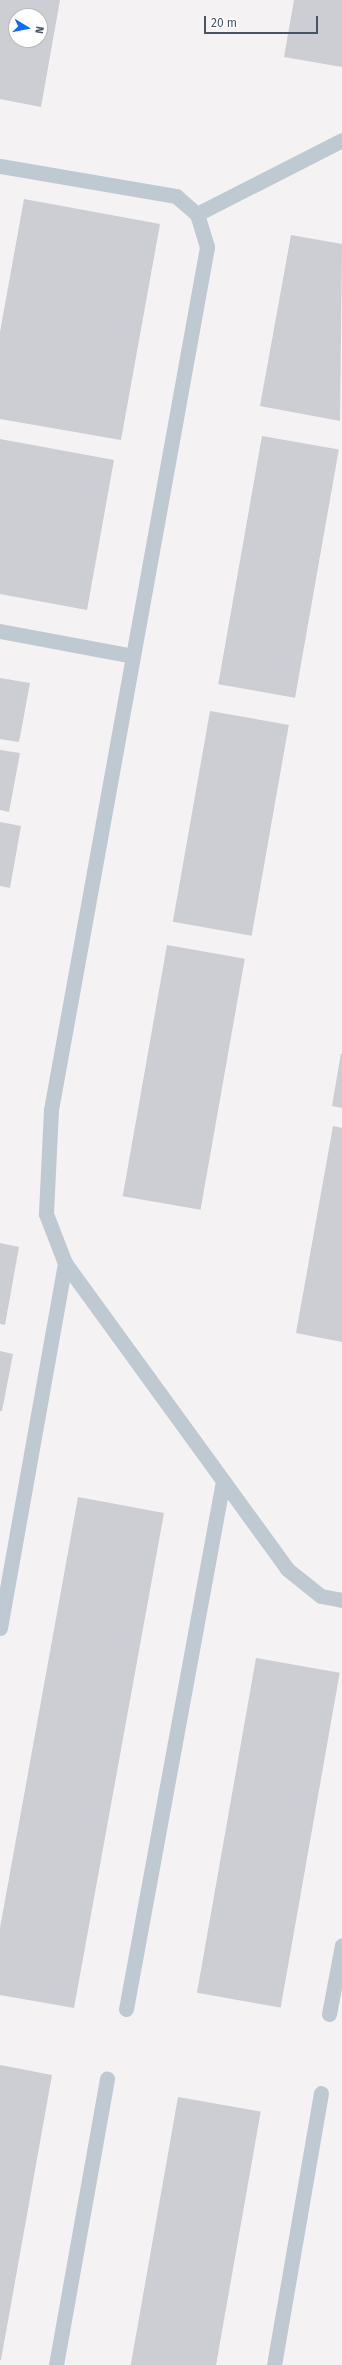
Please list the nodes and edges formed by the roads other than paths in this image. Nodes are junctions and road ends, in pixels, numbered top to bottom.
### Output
1 (342, 140) edge
2 (0, 166) edge
3 (197, 214) junction
4 (0, 631) edge
5 (133, 656) junction
6 (65, 1263) junction
7 (223, 1480) junction
8 (342, 1600) edge
9 (0, 1628) edge
10 (342, 1945) edge
11 (126, 2009) dead end
12 (329, 2014) dead end
13 (107, 2079) dead end
14 (320, 2093) dead end
15 (56, 2365) edge
16 (274, 2365) edge

1 - 3 lane
2 - 3 lane
3 - 5 lane
4 - 5 lane
5 - 6 lane
6 - 7 lane
6 - 9 lane
7 - 8 lane
7 - 11 lane
10 - 12 lane
13 - 15 lane
14 - 16 lane

